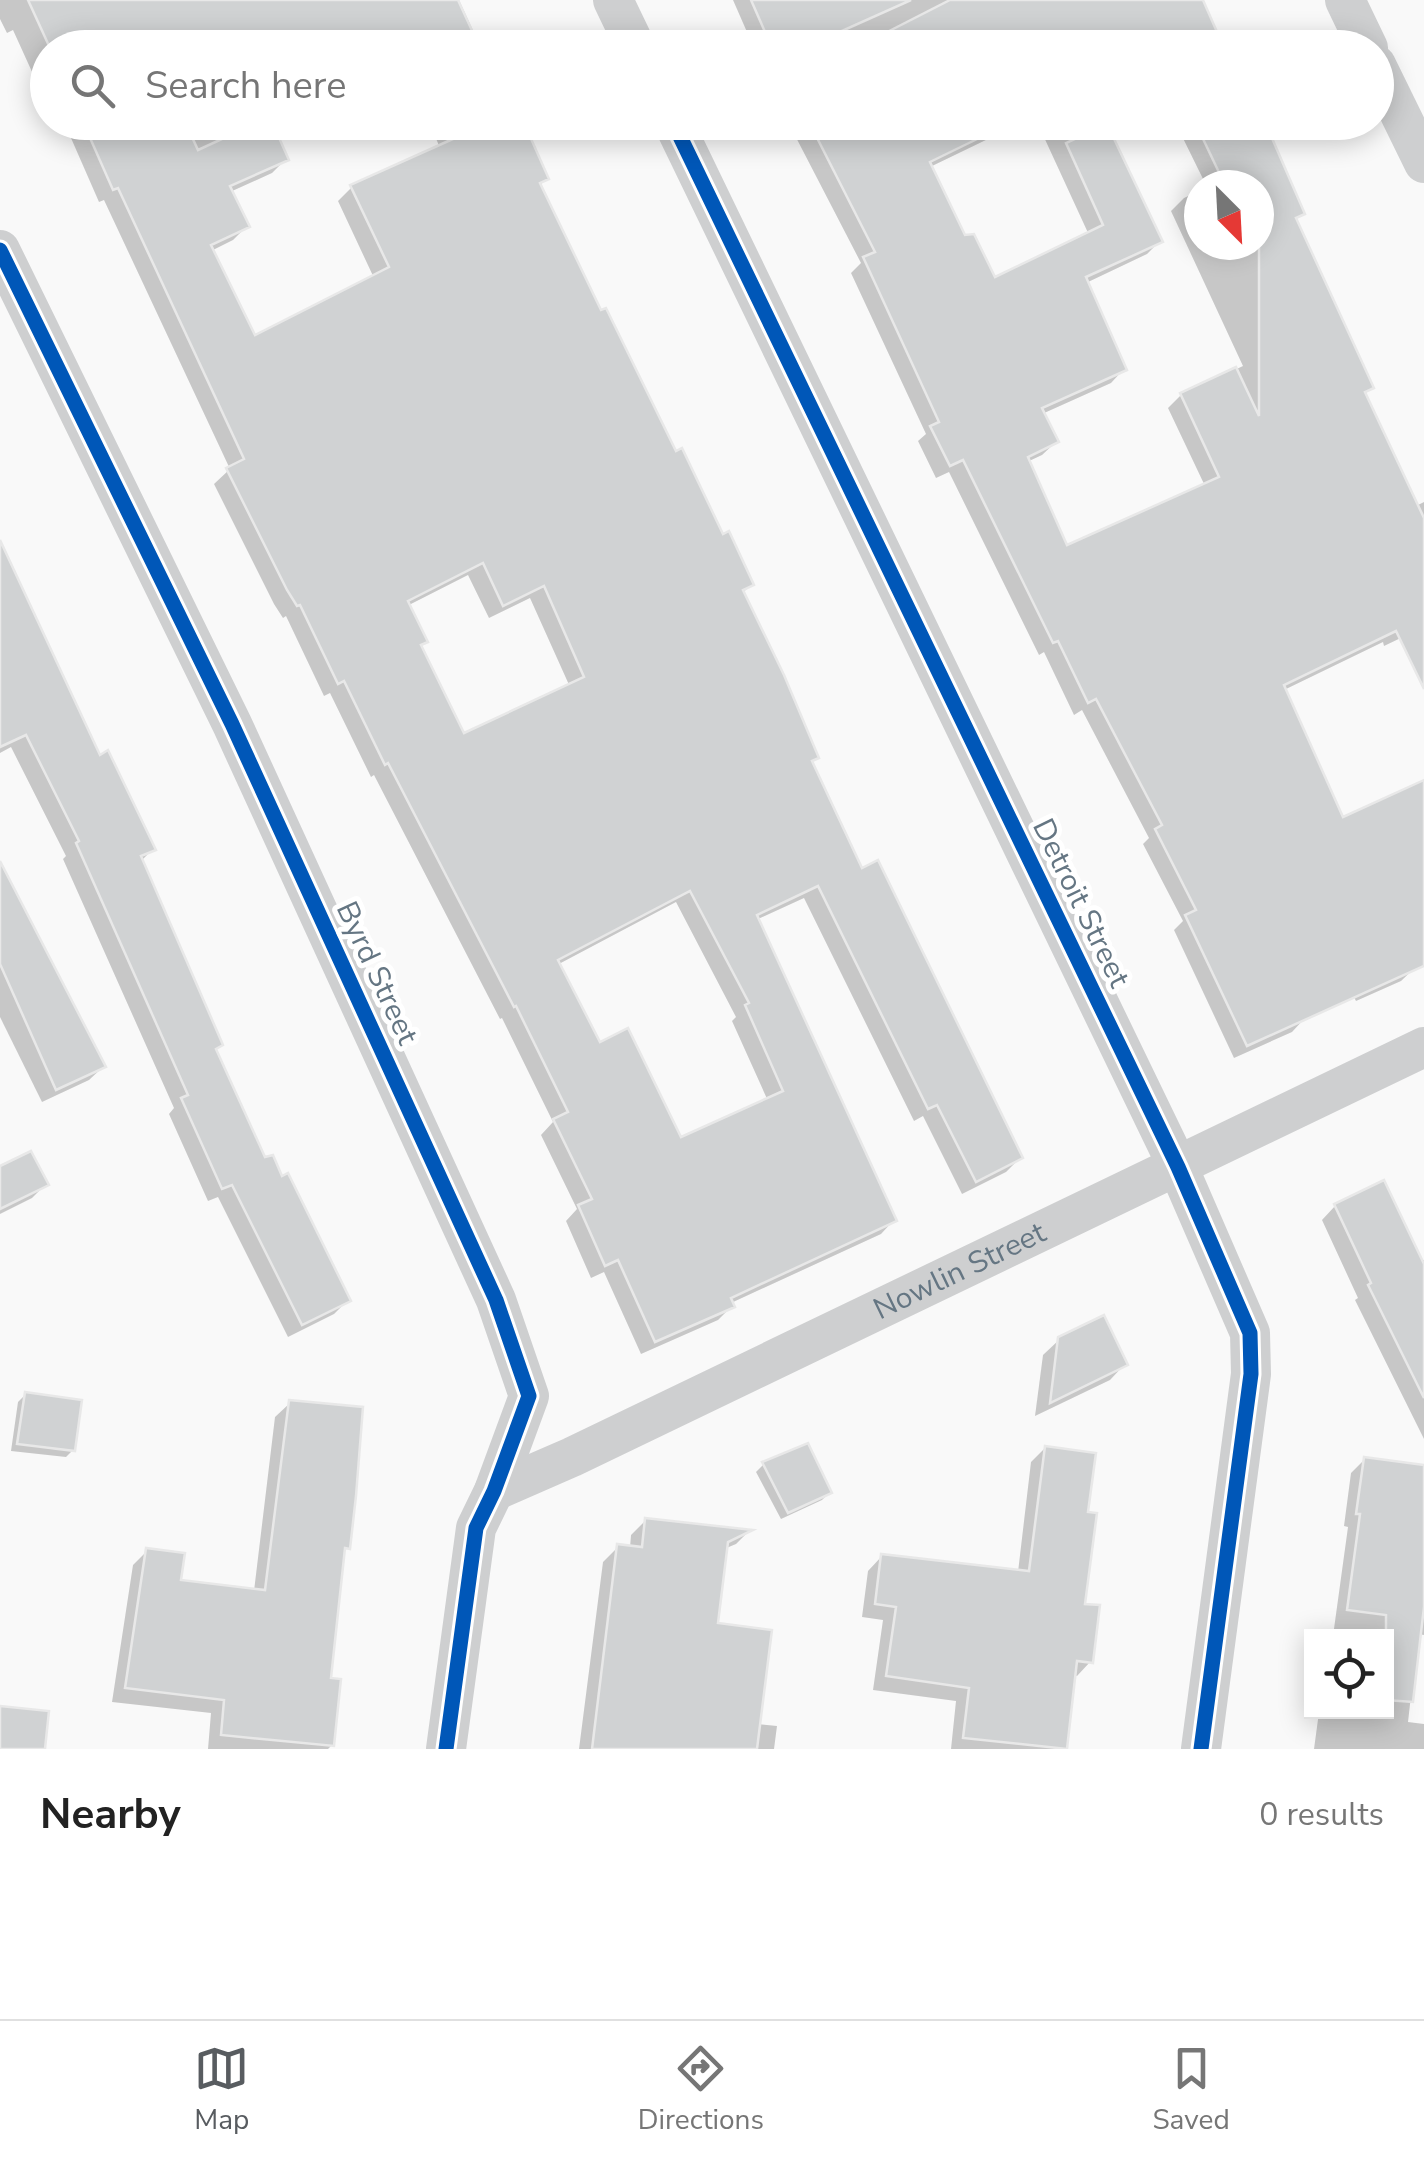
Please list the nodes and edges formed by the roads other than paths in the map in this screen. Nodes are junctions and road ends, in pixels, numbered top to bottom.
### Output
1 (613, 0) edge
2 (1345, 0) edge
3 (627, 30) edge
4 (1359, 30) edge
5 (1394, 102) edge
6 (681, 140) edge
7 (1424, 163) edge
8 (0, 250) edge
9 (1424, 1047) edge
10 (1178, 1167) junction
11 (494, 1491) junction
12 (446, 1749) edge
13 (1201, 1749) edge

1 - 3 street
2 - 4 street
5 - 7 street
6 - 10 street, Detroit Street
8 - 11 street, Byrd Street
9 - 10 street, Nowlin Street
10 - 11 street, Nowlin Street
10 - 13 street, Detroit Street
11 - 12 street, Byrd Street

